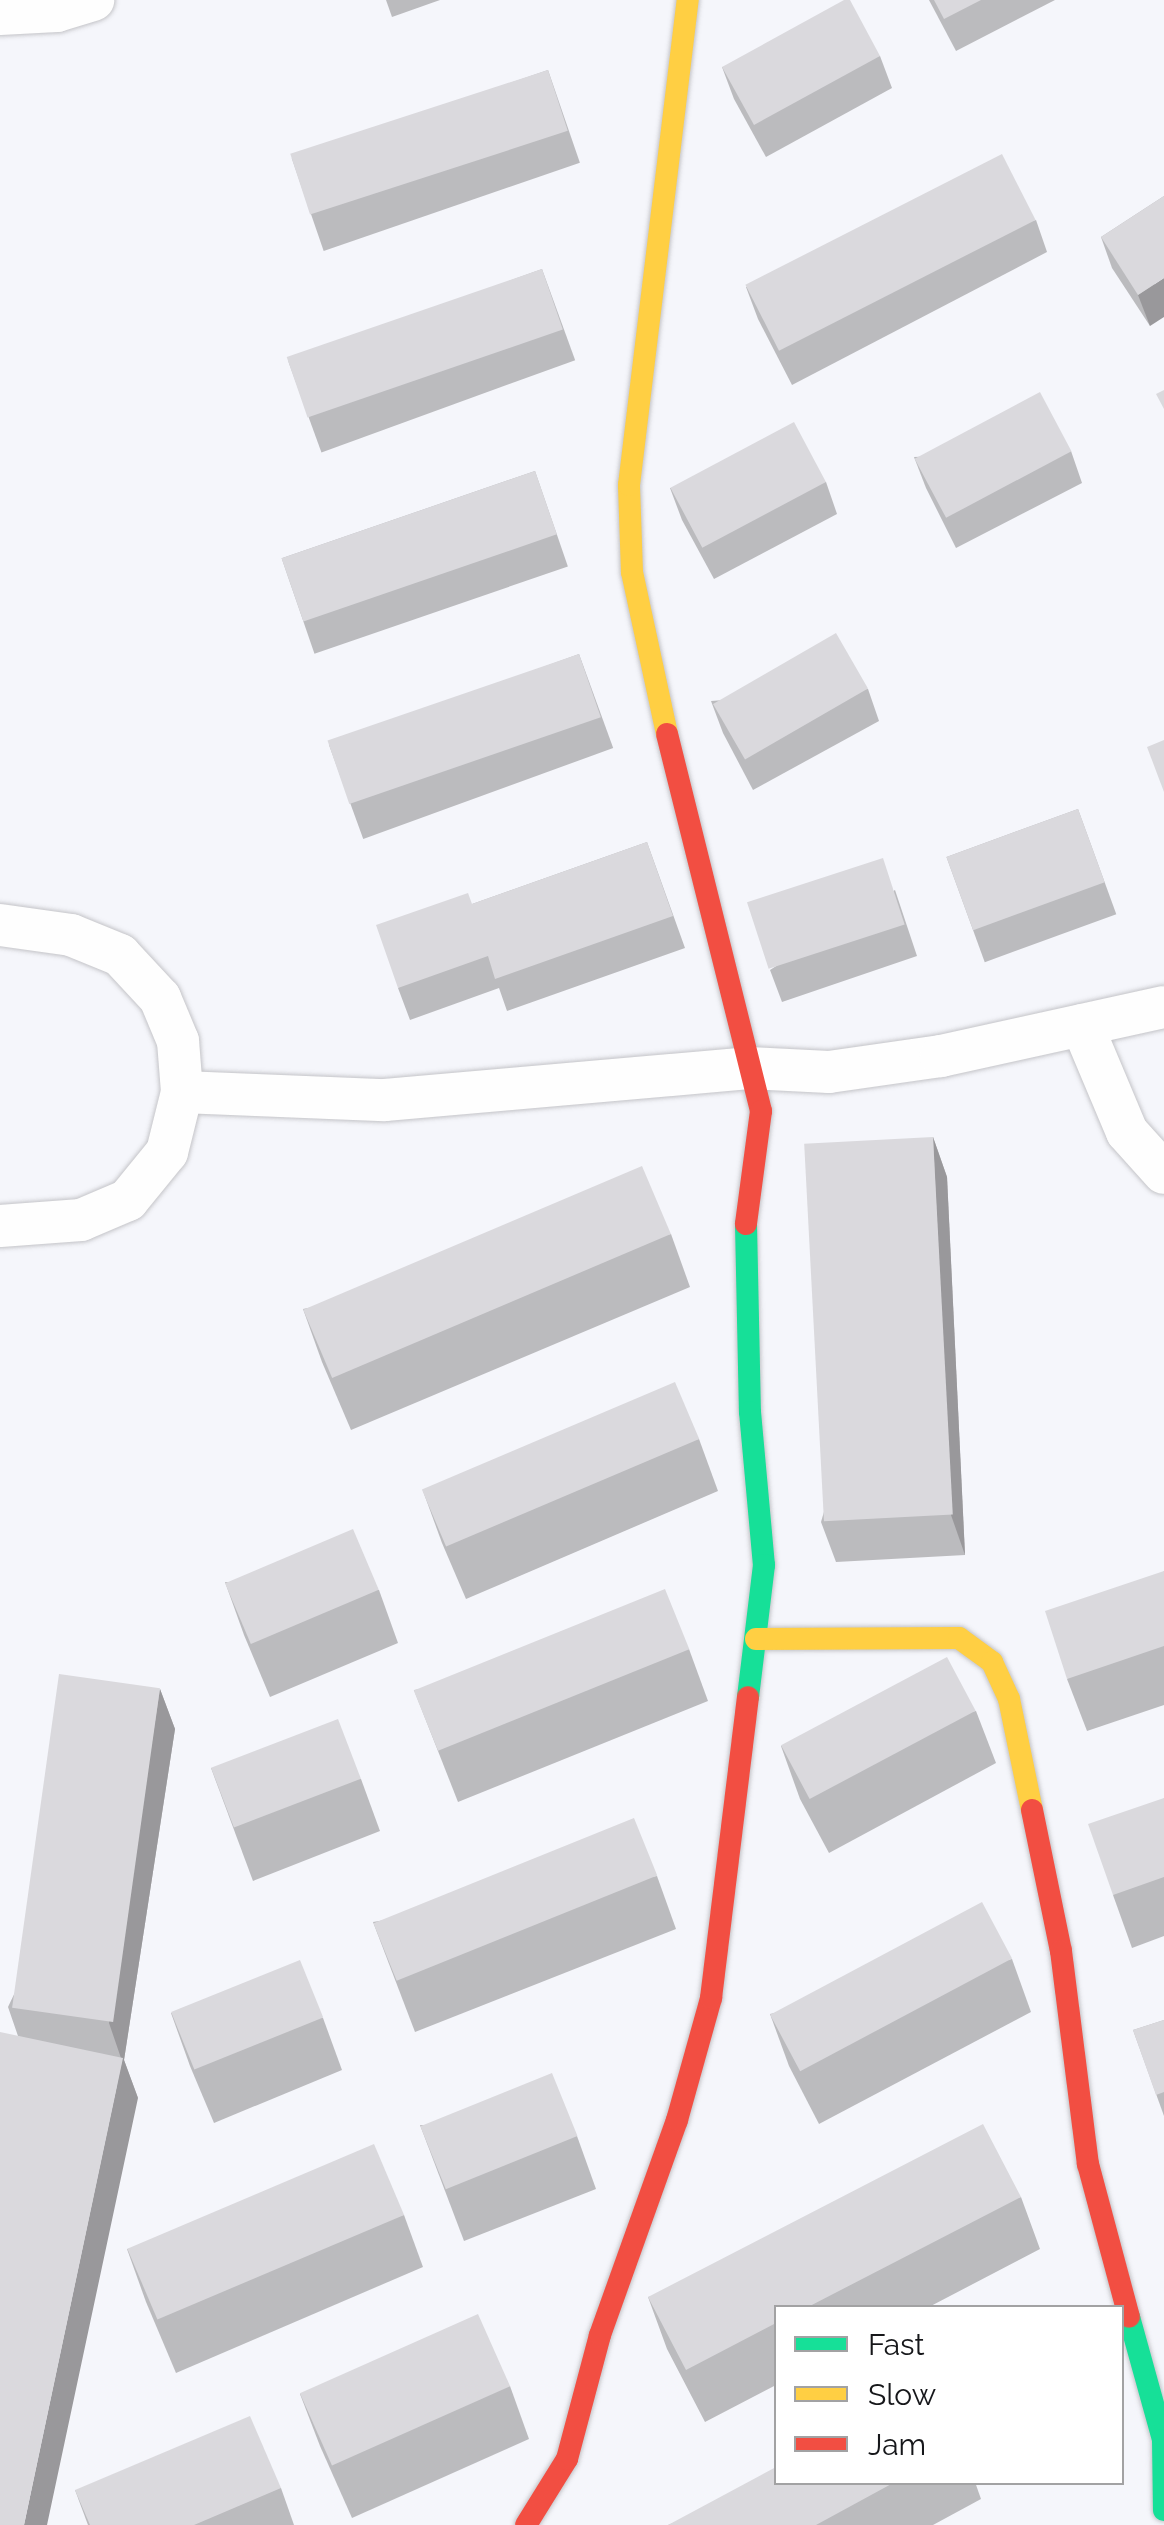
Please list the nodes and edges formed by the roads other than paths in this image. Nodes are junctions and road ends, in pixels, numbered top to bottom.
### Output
1 (92, 0) edge
2 (688, 0) edge
3 (0, 14) edge
4 (0, 925) edge
5 (1164, 1007) edge
6 (1082, 1025) junction
7 (749, 1068) junction
8 (182, 1092) junction
9 (1164, 1173) edge
10 (0, 1226) edge
11 (756, 1639) junction
12 (1164, 2510) edge
13 (526, 2525) edge

1 - 3 street
2 - 7 street
4 - 8 street
5 - 6 street
6 - 7 street
6 - 9 street
7 - 8 street
7 - 11 street
8 - 10 street
11 - 12 street
11 - 13 street

